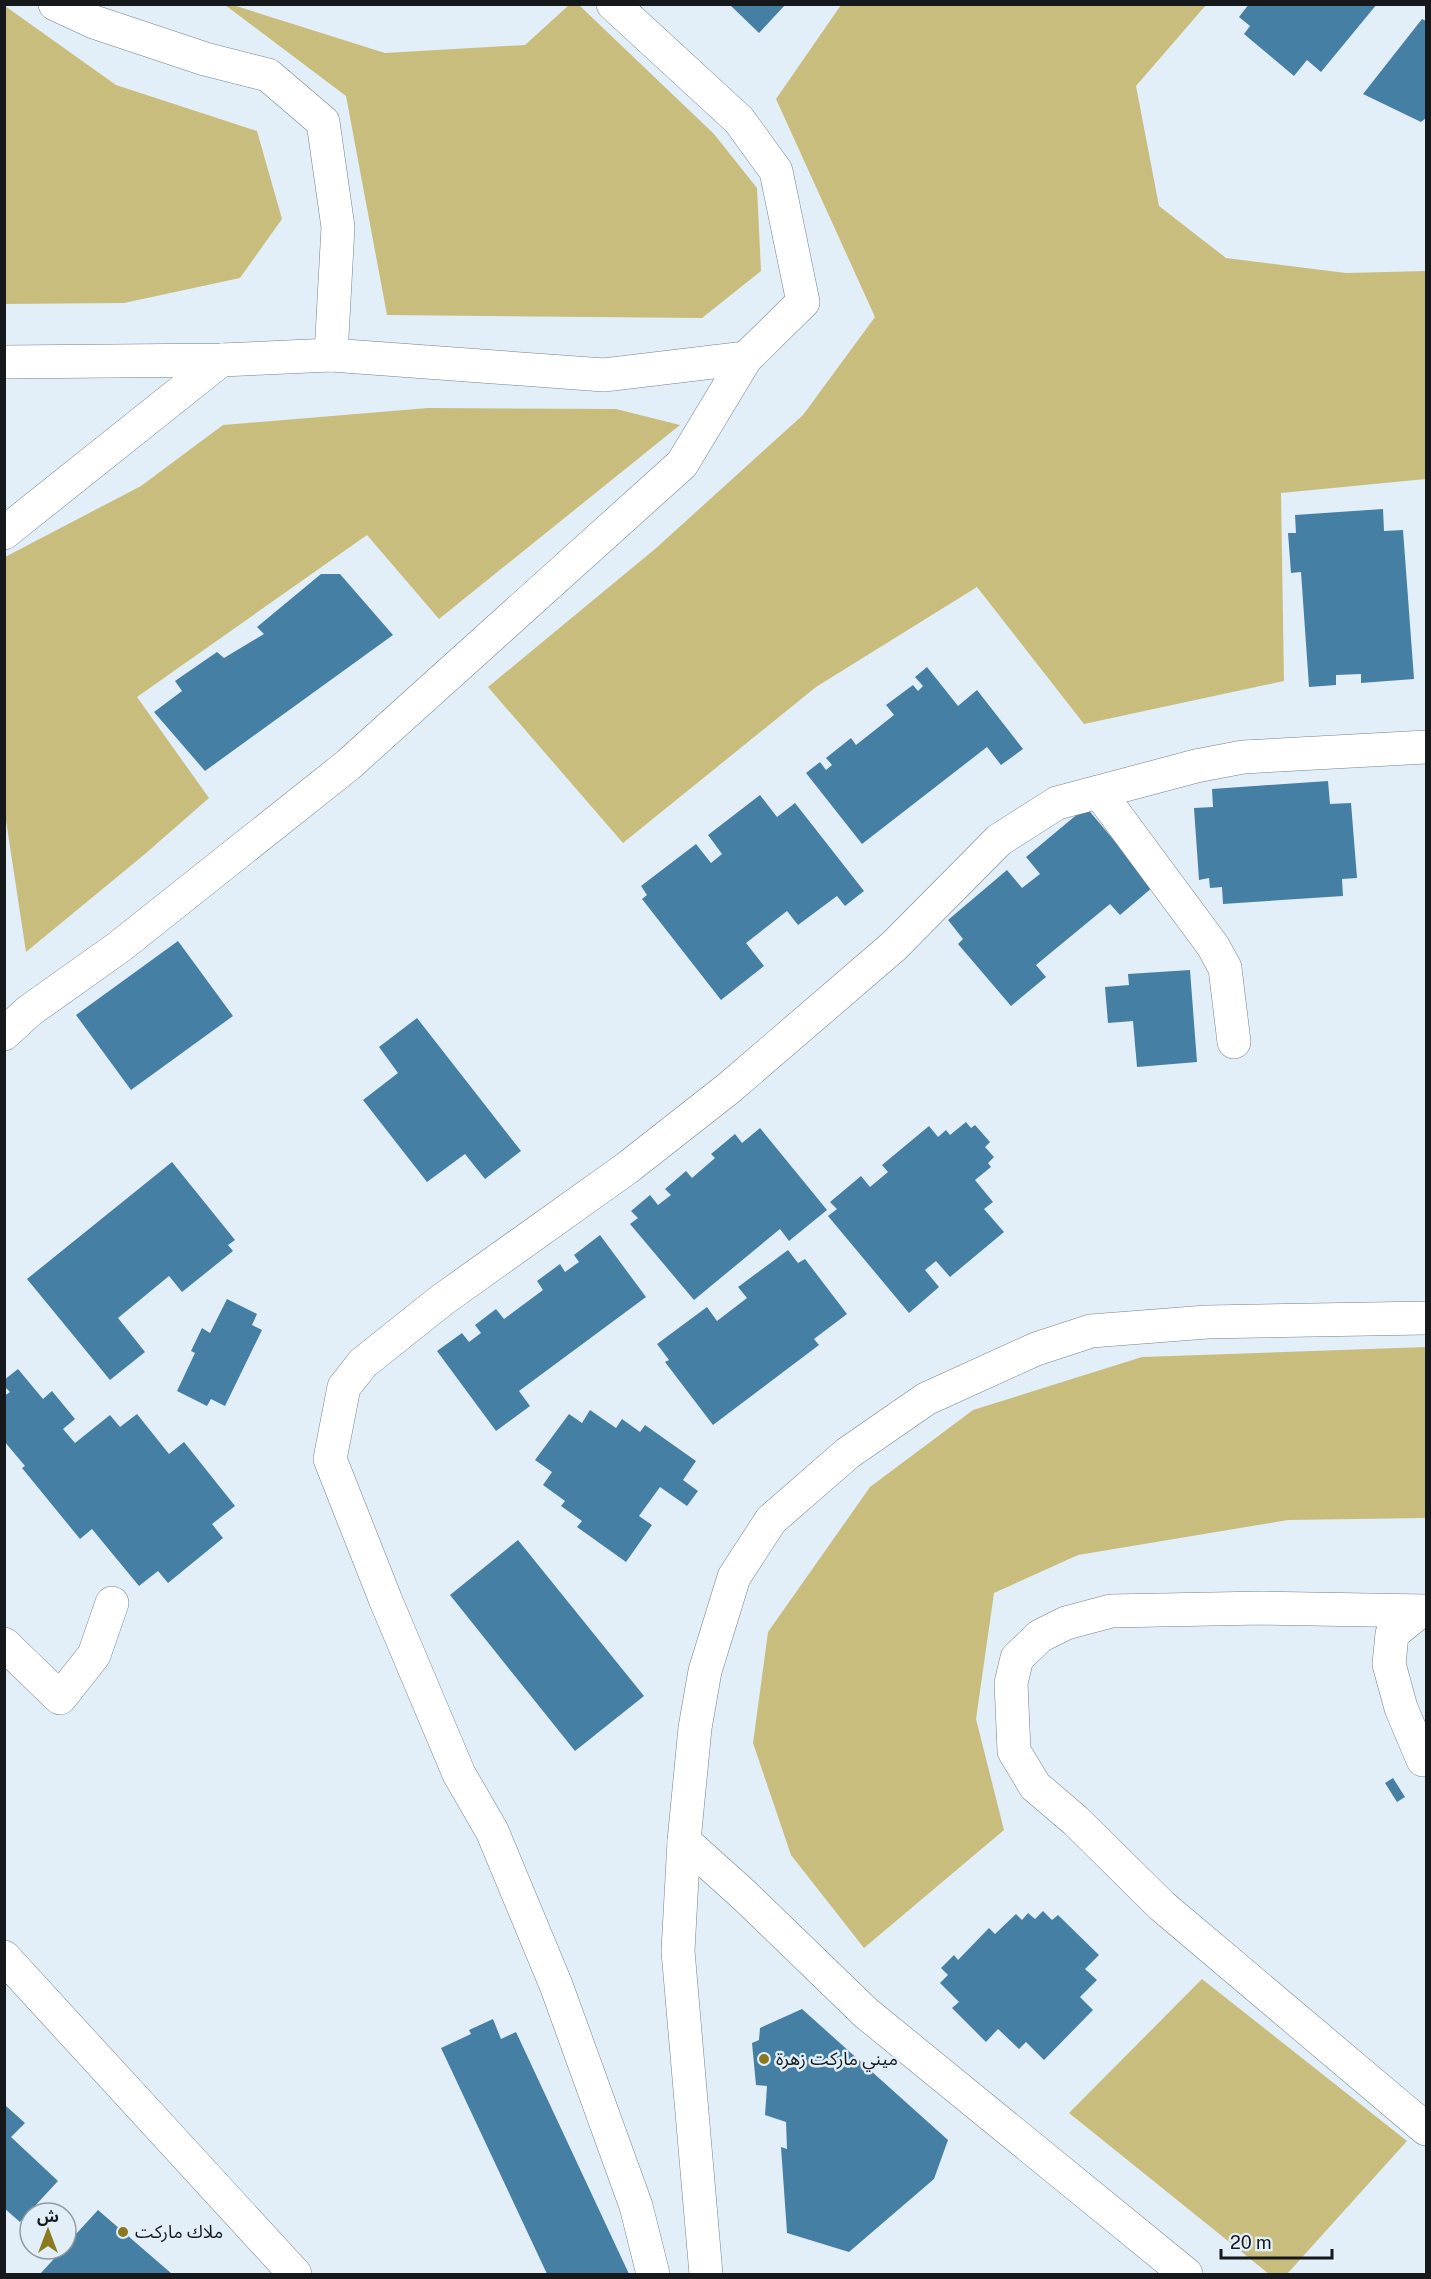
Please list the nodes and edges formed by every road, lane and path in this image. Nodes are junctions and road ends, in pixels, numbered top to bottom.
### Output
1 (55, 4) edge
2 (613, 4) edge
3 (331, 355) junction
4 (746, 358) junction
5 (221, 360) junction
6 (4, 362) edge
7 (4, 533) edge
8 (1426, 747) edge
9 (1099, 792) junction
10 (4, 1034) edge
11 (1234, 1042) dead end
12 (1426, 1318) edge
13 (112, 1603) dead end
14 (1423, 1612) edge
15 (4, 1644) edge
16 (1423, 1760) dead end
17 (684, 1841) junction
18 (4, 1957) edge
19 (1426, 2129) edge
20 (295, 2274) edge
21 (653, 2274) edge
22 (706, 2274) edge
23 (1186, 2274) edge

1 - 3 street
2 - 4 street
3 - 4 street
3 - 5 street
4 - 10 street
5 - 6 street
5 - 7 street
8 - 9 street
9 - 11 street
9 - 21 street
12 - 17 street
13 - 15 street
14 - 16 street
14 - 19 street
17 - 22 street
17 - 23 street
18 - 20 street

